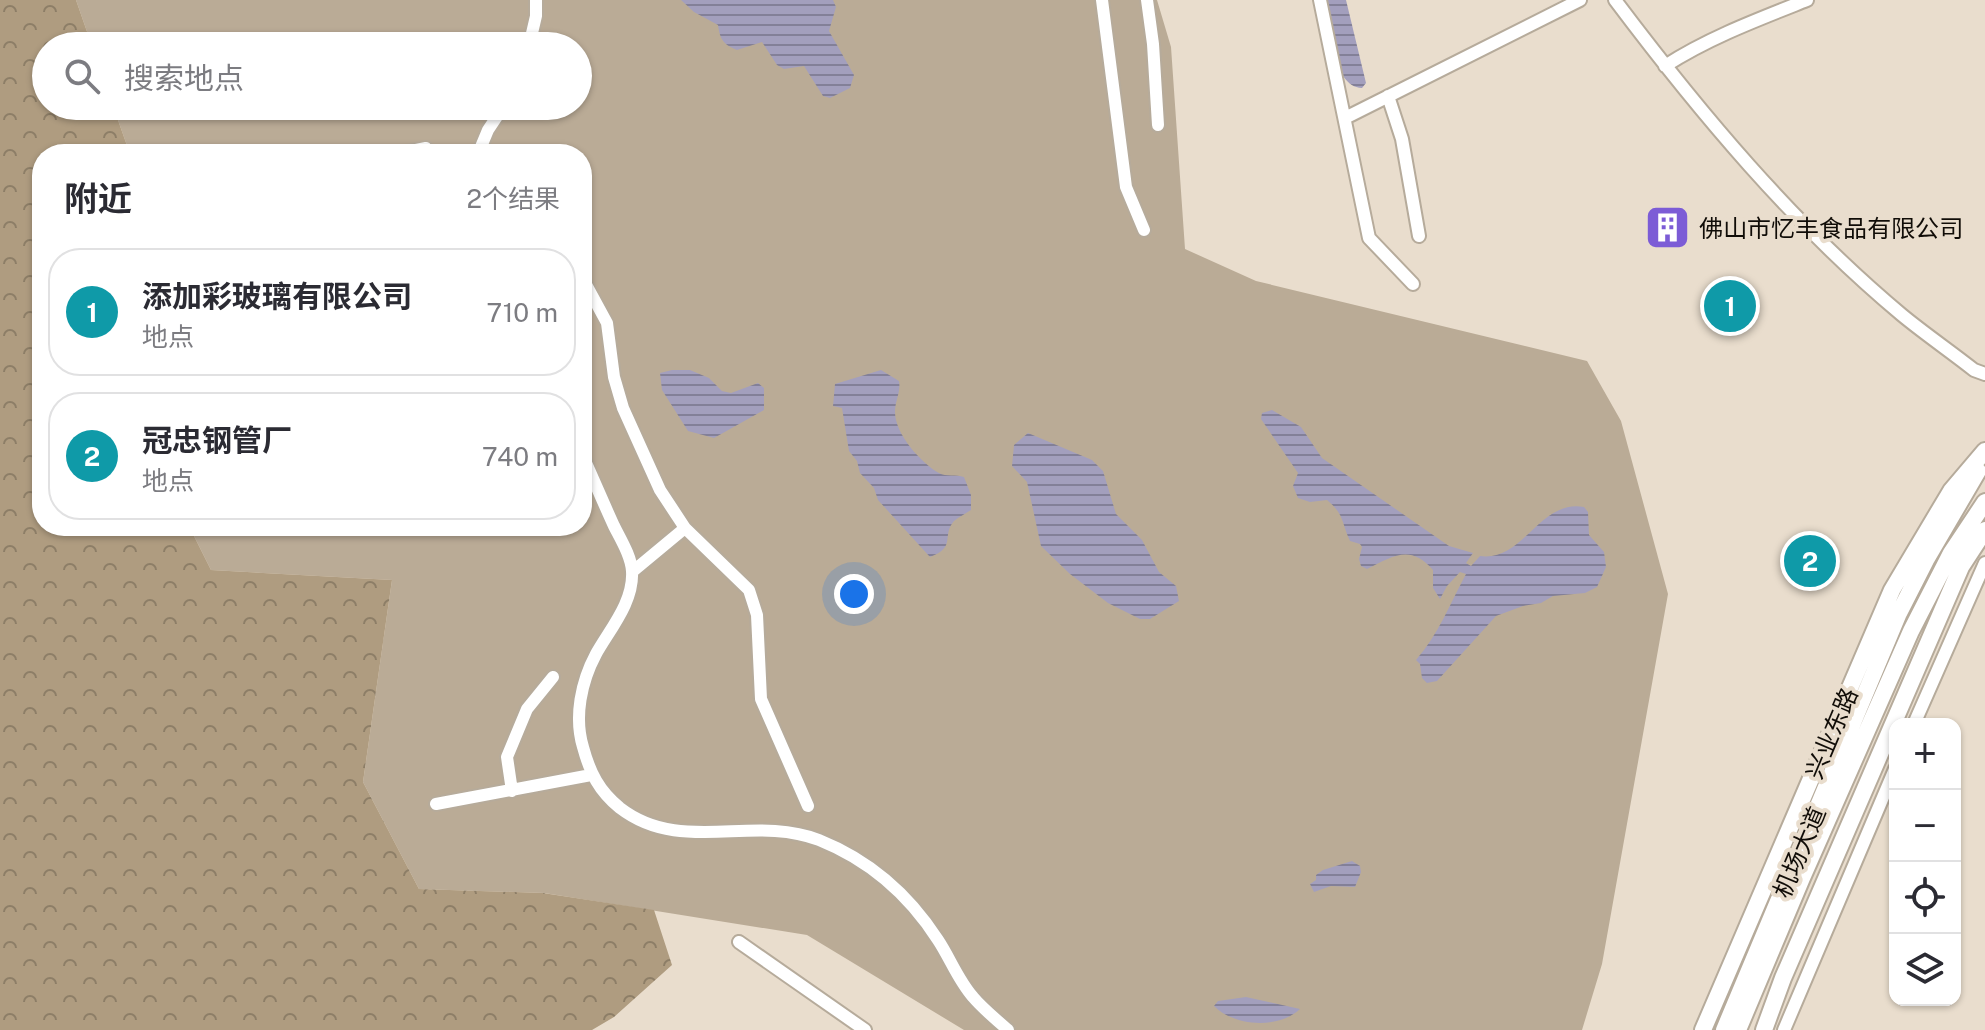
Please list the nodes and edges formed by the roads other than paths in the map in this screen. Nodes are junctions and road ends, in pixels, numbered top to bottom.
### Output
1 (536, 0) edge
2 (1102, 0) edge
3 (1147, 0) edge
4 (1320, 0) edge
5 (1580, 0) edge
6 (1615, 0) edge
7 (1807, 0) edge
8 (532, 32) edge
9 (1665, 66) junction
10 (1388, 96) junction
11 (1345, 118) junction
12 (495, 120) edge
13 (1158, 125) dead end
14 (482, 144) edge
15 (1144, 230) dead end
16 (1419, 236) dead end
17 (1413, 284) dead end
18 (592, 295) edge
19 (1985, 374) edge
20 (1985, 451) edge
21 (1985, 459) edge
22 (592, 476) edge
23 (1985, 502) edge
24 (685, 528) junction
25 (1985, 530) edge
26 (1985, 563) edge
27 (632, 572) junction
28 (553, 677) dead end
29 (1917, 718) edge
30 (591, 775) junction
31 (1889, 783) edge
32 (512, 791) junction
33 (436, 804) dead end
34 (808, 806) dead end
35 (739, 942) dead end
36 (865, 1030) edge
37 (1008, 1030) edge
38 (1703, 1030) edge
39 (1724, 1030) edge
40 (1738, 1030) edge
41 (1764, 1030) edge
42 (1784, 1030) edge

1 - 8 street
2 - 15 street
3 - 13 street
4 - 11 street
5 - 10 street
6 - 9 street
7 - 9 street
9 - 19 street
10 - 11 street
10 - 16 street
11 - 17 street
12 - 14 street
18 - 24 street
20 - 38 main road, 兴业东路
21 - 39 main road, 机场大道
22 - 27 street
23 - 40 main road, 兴业东路
24 - 27 street
24 - 34 street
25 - 41 main road
26 - 29 street
27 - 30 street
28 - 32 street
30 - 32 street
30 - 37 street
31 - 42 street
32 - 33 street
35 - 36 street

